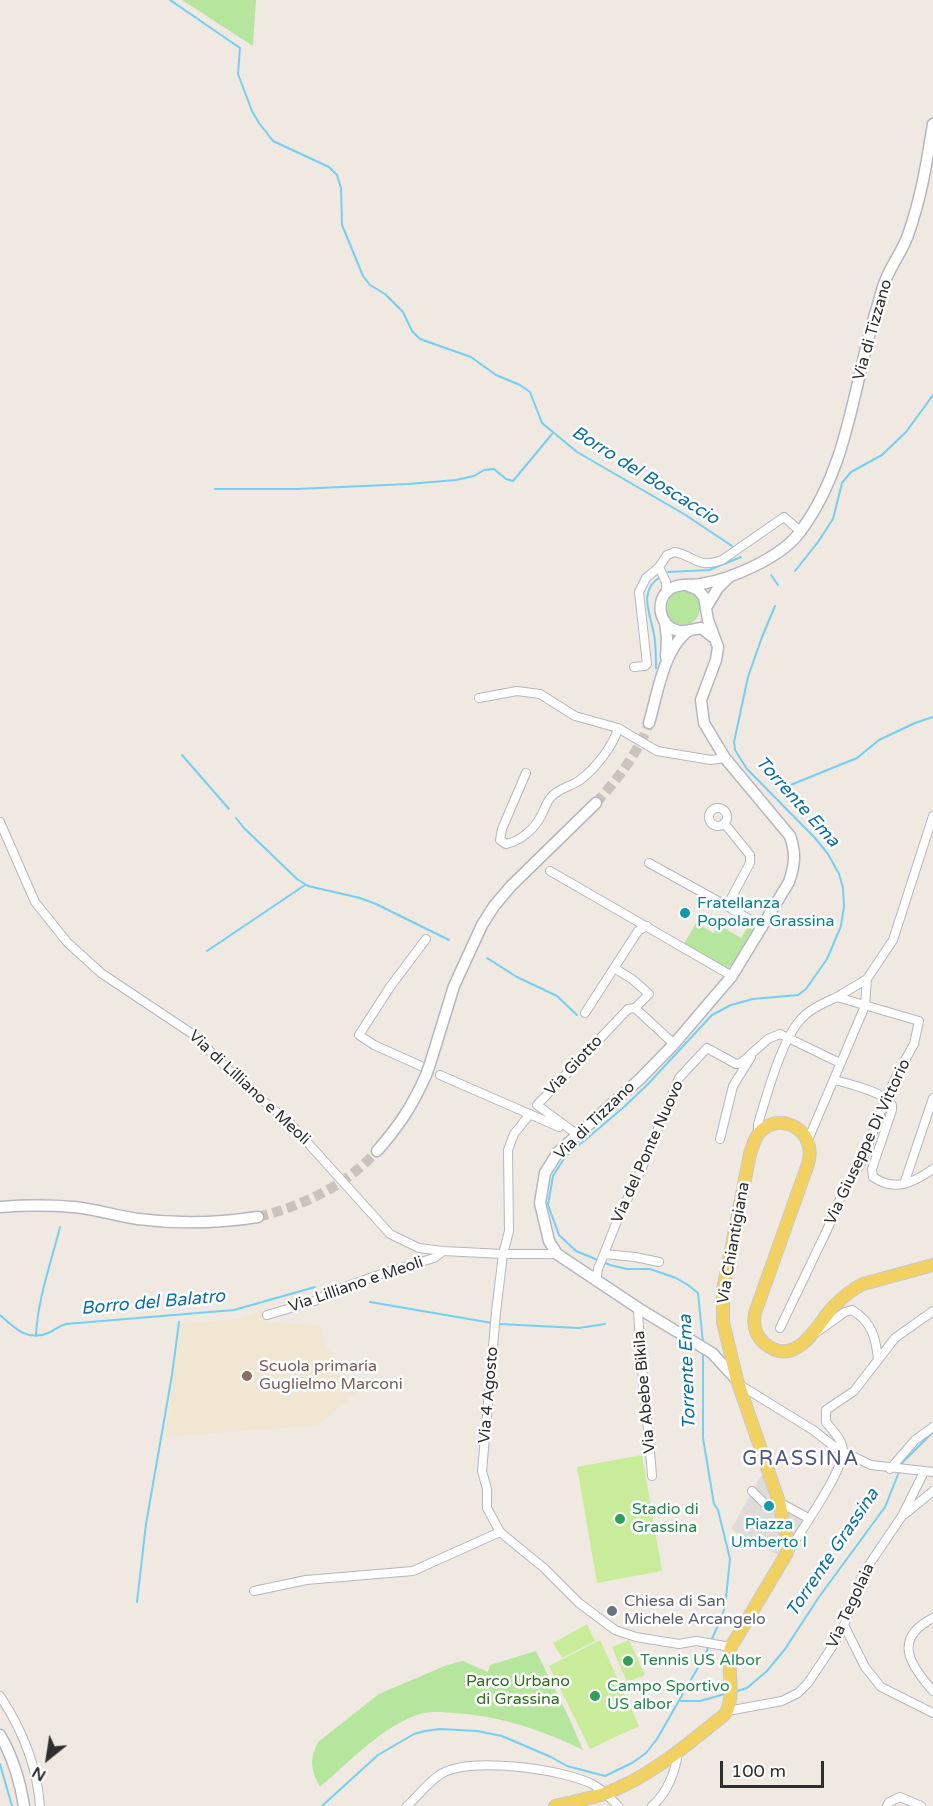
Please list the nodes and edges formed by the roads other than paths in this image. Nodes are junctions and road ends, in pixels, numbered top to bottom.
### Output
1 (933, 124) edge
2 (801, 532) junction
3 (659, 567) junction
4 (739, 572) junction
5 (664, 577) junction
6 (682, 585) junction
7 (666, 592) junction
8 (707, 609) junction
9 (665, 622) junction
10 (692, 630) junction
11 (717, 642) junction
12 (634, 666) dead end
13 (664, 669) junction
14 (479, 698) dead end
15 (650, 723) tunnel mouth
16 (618, 728) junction
17 (725, 758) junction
18 (526, 773) dead end
19 (596, 804) tunnel mouth
20 (933, 816) edge
21 (0, 822) edge
22 (724, 823) dead end
23 (649, 863) dead end
24 (550, 871) dead end
25 (727, 906) junction
26 (638, 921) junction
27 (647, 927) junction
28 (762, 927) junction
29 (638, 931) junction
30 (426, 939) dead end
31 (614, 968) junction
32 (732, 976) junction
33 (867, 979) junction
34 (837, 997) junction
35 (865, 1006) junction
36 (635, 1008) junction
37 (585, 1013) dead end
38 (788, 1039) junction
39 (674, 1044) junction
40 (757, 1048) junction
41 (840, 1064) junction
42 (426, 1068) junction
43 (440, 1075) dead end
44 (835, 1080) junction
45 (886, 1098) junction
46 (933, 1098) edge
47 (530, 1114) junction
48 (574, 1134) junction
49 (758, 1134) junction
50 (720, 1139) dead end
51 (808, 1140) junction
52 (377, 1151) tunnel mouth
53 (933, 1169) edge
54 (904, 1184) junction
55 (0, 1207) edge
56 (258, 1217) tunnel mouth
57 (443, 1251) junction
58 (503, 1254) junction
59 (556, 1254) junction
60 (604, 1255) junction
61 (659, 1262) dead end
62 (933, 1264) edge
63 (596, 1281) junction
64 (638, 1308) junction
65 (933, 1311) edge
66 (267, 1315) dead end
67 (780, 1328) dead end
68 (814, 1333) junction
69 (878, 1360) junction
70 (739, 1383) junction
71 (933, 1427) edge
72 (843, 1450) junction
73 (894, 1469) junction
74 (924, 1472) junction
75 (933, 1472) edge
76 (652, 1476) dead end
77 (752, 1491) dead end
78 (933, 1491) edge
79 (779, 1502) junction
80 (765, 1504) dead end
81 (902, 1516) junction
82 (808, 1518) junction
83 (500, 1532) junction
84 (787, 1552) junction
85 (254, 1591) dead end
86 (933, 1618) edge
87 (844, 1624) junction
88 (726, 1647) junction
89 (933, 1691) edge
90 (0, 1696) edge
91 (730, 1706) junction
92 (933, 1713) edge
93 (0, 1735) edge
94 (678, 1751) junction
95 (605, 1793) junction
96 (24, 1806) edge
97 (40, 1806) edge
98 (407, 1806) edge
99 (555, 1806) edge
100 (618, 1806) edge
101 (652, 1806) edge
102 (887, 1806) edge
103 (921, 1806) edge

1 - 2 main road, Via di Tizzano
2 - 3 street
2 - 4 main road, Via di Tizzano
3 - 5 street
3 - 12 street
4 - 6 main road, Via di Tizzano
4 - 8 main road, Via di Tizzano
5 - 6 street
5 - 7 street
6 - 7 main road, Via di Tizzano
6 - 8 main road
7 - 9 main road
8 - 10 main road, Via di Tizzano
8 - 11 main road
9 - 10 main road
9 - 13 main road
10 - 11 main road
10 - 13 main road, Via di Tizzano
11 - 17 main road, Via di Tizzano
13 - 15 main road
14 - 16 street
16 - 17 street
16 - 18 street
17 - 28 main road, Via di Tizzano
19 - 42 main road
20 - 33 street
21 - 57 street, Via di Lilliano e Meoli
22 - 25 street
23 - 25 street
24 - 26 street
25 - 28 street
26 - 27 street
26 - 29 street
27 - 29 street
27 - 32 street
28 - 32 main road, Via di Tizzano
29 - 31 street
30 - 42 street
31 - 36 street, Via Giotto
31 - 37 street
32 - 39 main road, Via di Tizzano
33 - 34 street
33 - 35 street
34 - 35 street, Via Giuseppe Di Vittorio
34 - 38 street
35 - 41 street
35 - 45 street, Via Giuseppe Di Vittorio
36 - 39 street
36 - 48 street, Via Giotto
38 - 40 street, Via del Ponte Nuovo
38 - 41 street
38 - 49 street
39 - 48 main road, Via di Tizzano
40 - 50 street
40 - 60 street, Via del Ponte Nuovo
41 - 44 street
42 - 52 main road
43 - 47 street
44 - 45 street
44 - 51 street
45 - 54 street
45 - 67 street, Via Giuseppe Di Vittorio
46 - 54 street
47 - 48 street
47 - 58 street, Via 4 Agosto
48 - 59 main road, Via di Tizzano
49 - 51 main road
49 - 70 main road, Via Chiantigiana
51 - 68 main road, Via Chiantigiana
53 - 54 street
55 - 56 main road
57 - 58 street, Via di Lilliano e Meoli
57 - 66 street, Via Lilliano e Meoli
58 - 59 street, Via di Lilliano e Meoli
58 - 83 street, Via 4 Agosto
59 - 63 main road
60 - 61 street
60 - 63 street, Via del Ponte Nuovo
62 - 68 main road, Via Chiantigiana
63 - 64 main road
64 - 70 main road
64 - 76 street, Via Abebe Bikila
65 - 69 street
68 - 69 street
69 - 72 street
70 - 72 street
70 - 79 main road, Via Chiantigiana
71 - 73 street
72 - 73 street
72 - 82 street
73 - 74 street
74 - 75 street
74 - 81 street, Via Tegolaia
77 - 80 street
78 - 81 street, Via Tegolaia
79 - 82 street
79 - 84 main road, Via Chiantigiana
81 - 87 street, Via Tegolaia
82 - 84 street
83 - 85 street
83 - 88 street
84 - 88 main road
86 - 89 street
87 - 91 street, Via Tegolaia
87 - 92 street
88 - 91 main road
90 - 97 street
91 - 94 main road
93 - 96 main road
94 - 95 main road
94 - 101 street
95 - 98 street
95 - 99 main road
95 - 100 street
102 - 103 street

